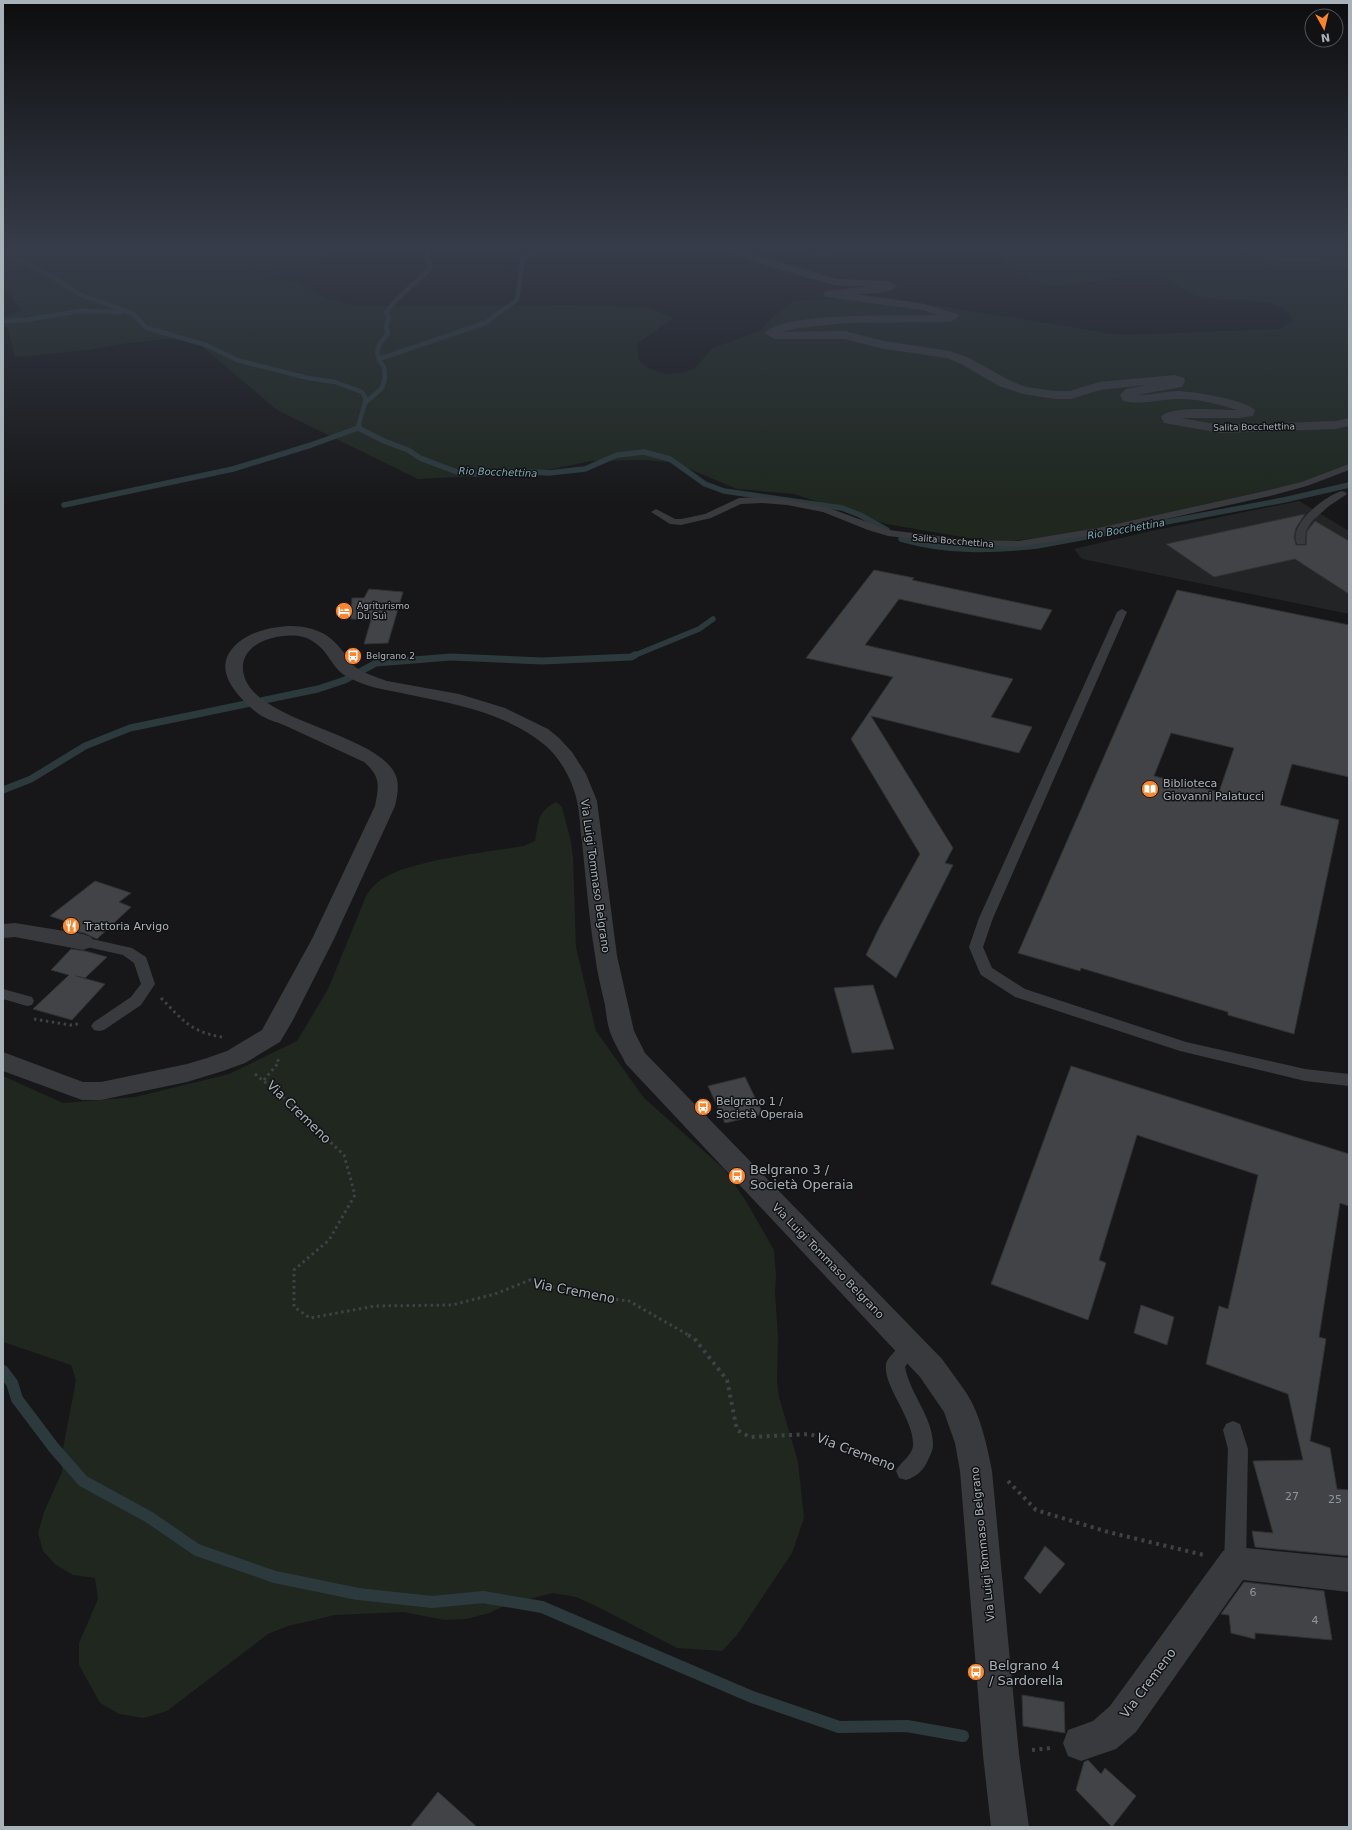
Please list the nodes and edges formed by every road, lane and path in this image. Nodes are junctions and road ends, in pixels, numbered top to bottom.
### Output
1 (775, 334) edge
2 (1349, 422) edge
3 (1349, 467) edge
4 (1344, 487) edge
5 (656, 512) dead end
6 (1301, 542) dead end
7 (1122, 612) dead end
8 (3, 931) edge
9 (83, 942) joint
10 (148, 984) junction
11 (15, 997) edge
12 (103, 1023) joint
13 (224, 1038) dead end
14 (276, 1058) dead end
15 (3, 1061) edge
16 (1349, 1080) edge
17 (910, 1347) junction
18 (1233, 1430) dead end
19 (906, 1471) joint
20 (1004, 1476) dead end
21 (1235, 1563) junction
22 (1349, 1575) edge
23 (1081, 1743) joint
24 (1001, 1755) junction
25 (1010, 1827) edge

1 - 2 street, Salita Bocchettina
3 - 5 lane, Salita Bocchettina
4 - 6 lane
7 - 16 lane
8 - 9 street
9 - 10 lane
10 - 12 lane
10 - 13 path
11 - 12 path
14 - 19 path, Via Cremeno
15 - 17 street, Via Luigi Tommaso Belgrano
17 - 19 lane, Via Cremeno
17 - 24 street, Via Luigi Tommaso Belgrano
18 - 21 lane
20 - 21 path
21 - 22 street
21 - 23 street, Via Cremeno
23 - 24 path
24 - 25 street, Via Luigi Tommaso Belgrano

